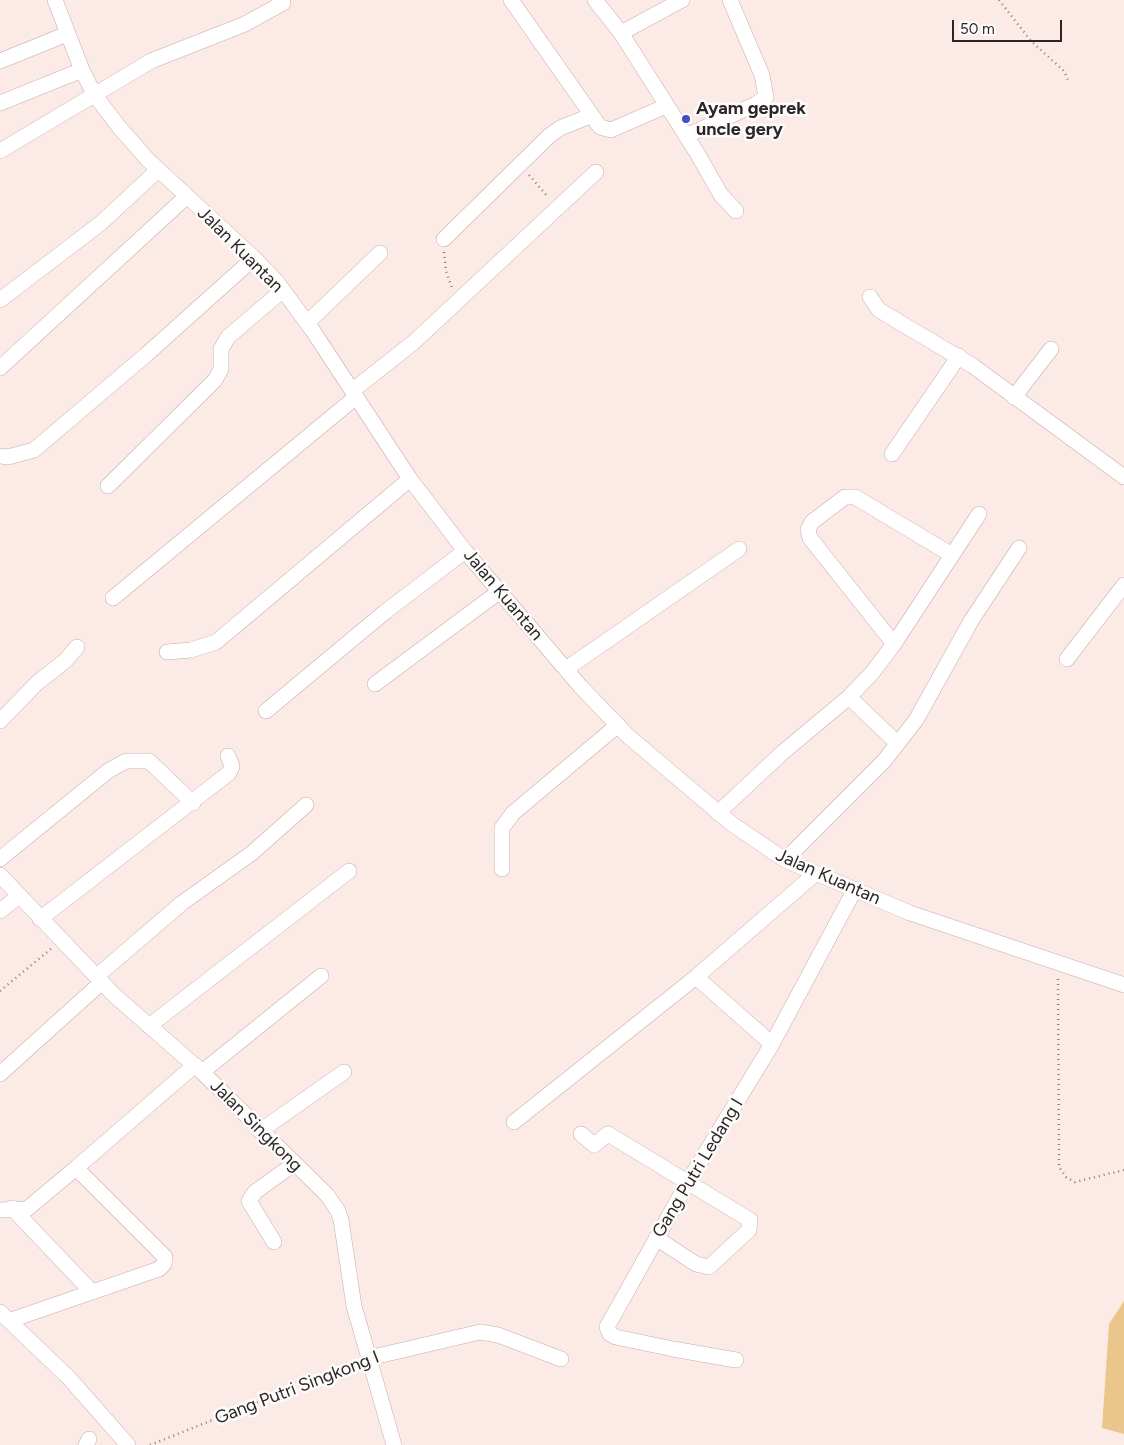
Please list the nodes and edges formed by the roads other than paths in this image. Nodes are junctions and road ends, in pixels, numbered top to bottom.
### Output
1 (54, 0) edge
2 (511, 0) edge
3 (595, 0) edge
4 (682, 0) edge
5 (730, 0) edge
6 (282, 3) dead end
7 (621, 33) junction
8 (67, 34) junction
9 (0, 61) edge
10 (82, 70) junction
11 (94, 94) junction
12 (0, 103) edge
13 (666, 106) junction
14 (590, 116) junction
15 (686, 136) junction
16 (0, 151) edge
17 (158, 170) junction
18 (596, 172) dead end
19 (186, 197) junction
20 (736, 211) dead end
21 (444, 239) road end
22 (380, 253) dead end
23 (254, 258) junction
24 (282, 290) junction
25 (870, 297) dead end
26 (0, 300) edge
27 (307, 323) junction
28 (1051, 349) dead end
29 (958, 356) junction
30 (0, 368) edge
31 (354, 394) junction
32 (1014, 397) junction
33 (892, 454) dead end
34 (0, 456) edge
35 (1124, 477) edge
36 (410, 479) junction
37 (108, 486) dead end
38 (979, 514) dead end
39 (1019, 548) dead end
40 (739, 549) dead end
41 (465, 551) junction
42 (952, 555) junction
43 (1124, 585) edge
44 (500, 591) junction
45 (112, 598) dead end
46 (894, 644) junction
47 (77, 647) dead end
48 (167, 652) dead end
49 (1067, 659) dead end
50 (566, 669) junction
51 (375, 684) dead end
52 (848, 697) junction
53 (266, 711) dead end
54 (0, 721) edge
55 (618, 725) junction
56 (897, 743) junction
57 (228, 756) dead end
58 (193, 802) junction
59 (306, 805) dead end
60 (718, 813) junction
61 (0, 859) edge
62 (785, 860) junction
63 (502, 869) dead end
64 (349, 872) dead end
65 (815, 874) junction
66 (0, 875) edge
67 (855, 889) junction
68 (19, 896) junction
69 (0, 912) edge
70 (40, 919) junction
71 (321, 976) dead end
72 (696, 977) junction
73 (99, 979) junction
74 (1124, 985) edge
75 (149, 1026) junction
76 (772, 1044) junction
77 (198, 1068) junction
78 (344, 1072) dead end
79 (0, 1074) edge
80 (514, 1122) dead end
81 (260, 1131) junction
82 (581, 1134) dead end
83 (294, 1164) junction
84 (76, 1168) junction
85 (688, 1182) junction
86 (6, 1209) edge
87 (656, 1238) junction
88 (274, 1242) dead end
89 (92, 1292) junction
90 (5, 1316) edge
91 (369, 1358) junction
92 (561, 1359) dead end
93 (736, 1360) dead end
94 (128, 1445) edge
95 (394, 1445) edge

1 - 8 street, Jalan Kuantan
2 - 14 street
3 - 7 street
4 - 7 street
5 - 15 street
6 - 11 street
7 - 13 street
8 - 9 street
8 - 10 street, Jalan Kuantan
10 - 11 street, Jalan Kuantan
10 - 12 street
11 - 16 street
11 - 17 street, Jalan Kuantan
13 - 14 street
13 - 15 street
14 - 21 street
15 - 20 street
17 - 19 street, Jalan Kuantan
17 - 26 street
18 - 31 street
19 - 23 street, Jalan Kuantan
19 - 30 street
22 - 27 street
23 - 24 street, Jalan Kuantan
23 - 34 street
24 - 27 street, Jalan Kuantan
24 - 37 street
25 - 29 street
27 - 31 street, Jalan Kuantan
28 - 32 street
29 - 32 street
29 - 33 street
31 - 36 street, Jalan Kuantan
31 - 45 street
32 - 35 street
36 - 41 street, Jalan Kuantan
36 - 48 street
38 - 42 street
39 - 56 street
40 - 50 street
41 - 44 street, Jalan Kuantan
41 - 53 street
42 - 46 street
42 - 46 street
43 - 49 street
44 - 50 street, Jalan Kuantan
44 - 51 street
46 - 52 street
47 - 54 street
50 - 55 street, Jalan Kuantan
52 - 56 street
52 - 60 street
55 - 60 street, Jalan Kuantan
55 - 63 street
56 - 62 street
57 - 58 street
58 - 61 street
58 - 70 street
59 - 73 street
60 - 62 street, Jalan Kuantan
62 - 65 street, Jalan Kuantan
64 - 75 street
65 - 67 street, Jalan Kuantan
65 - 72 street
66 - 68 street, Jalan Singkong
67 - 74 street, Jalan Kuantan
67 - 76 street, Gang Putri Ledang I
68 - 69 street
68 - 70 street, Jalan Singkong
70 - 73 street, Jalan Singkong
71 - 77 street
72 - 76 street
72 - 80 street
73 - 75 street, Jalan Singkong
73 - 79 street
75 - 77 street, Jalan Singkong
76 - 85 street, Gang Putri Ledang I
77 - 81 street, Jalan Singkong
77 - 84 street
78 - 81 street
81 - 83 street, Jalan Singkong
82 - 85 street
83 - 88 street
83 - 91 street, Jalan Singkong
84 - 86 street
84 - 89 street
85 - 87 street, Gang Putri Ledang I
85 - 87 street
86 - 89 street
87 - 93 street, Gang Putri Ledang I
89 - 90 street
90 - 94 street
91 - 92 street, Gang Putri Singkong I
91 - 95 street, Jalan Singkong

